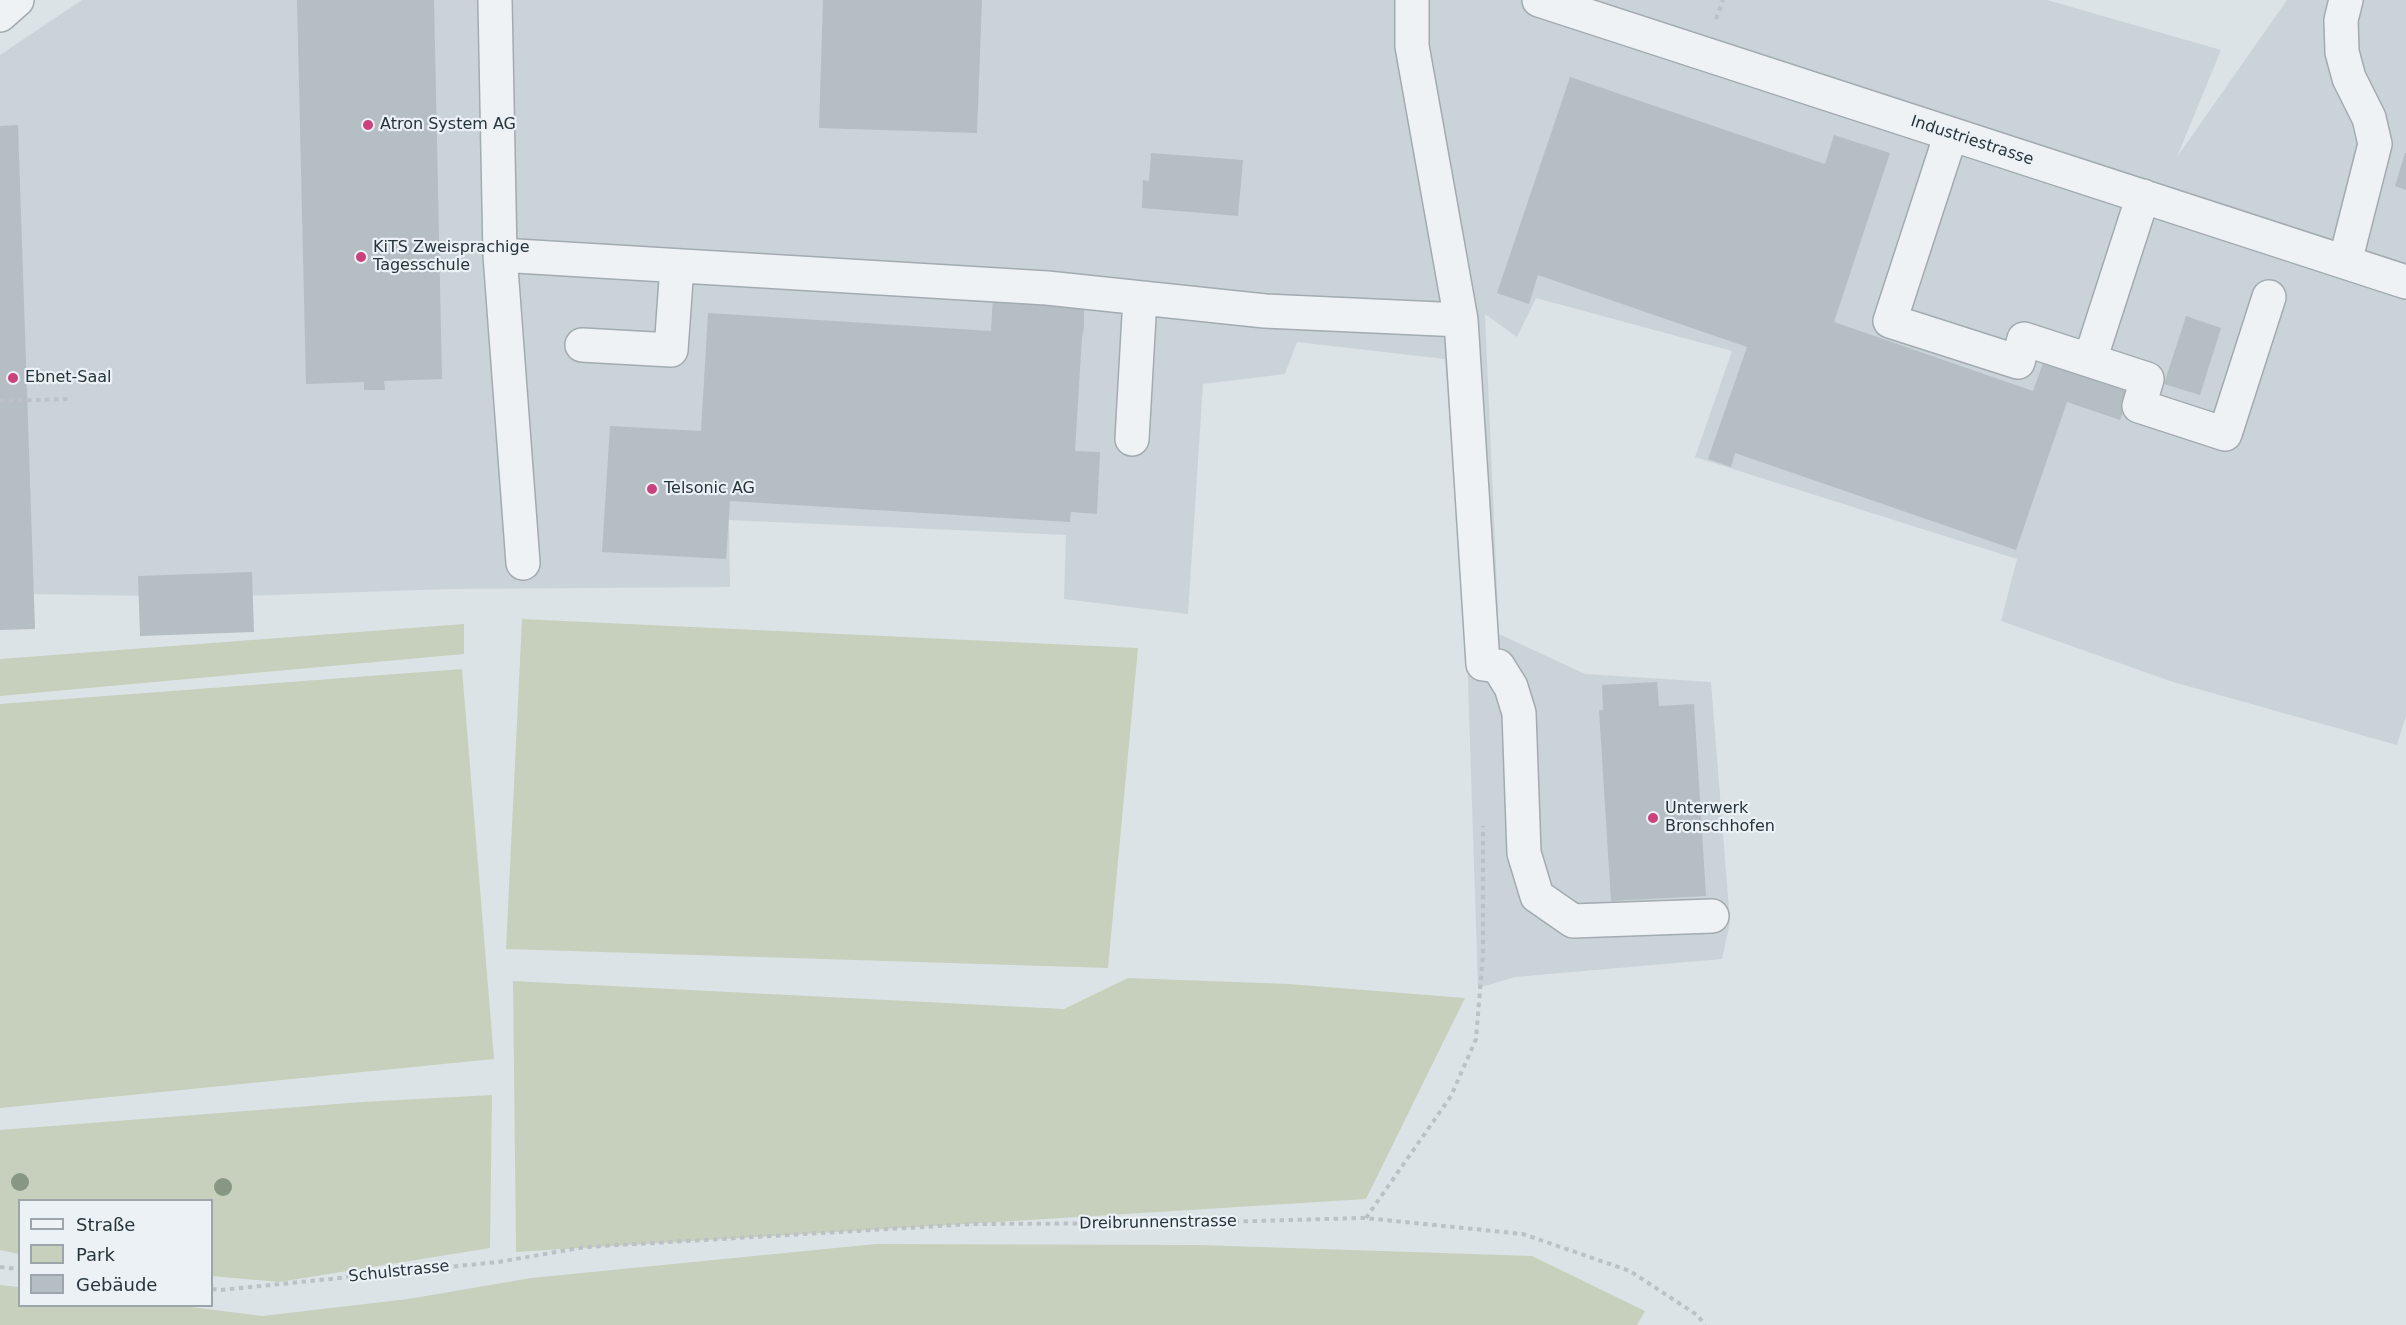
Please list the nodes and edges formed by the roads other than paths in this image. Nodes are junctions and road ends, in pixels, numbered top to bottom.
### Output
1 (17, 0) edge
2 (495, 0) edge
3 (1412, 0) edge
4 (1539, 0) edge
5 (2346, 0) edge
6 (0, 15) edge
7 (1951, 134) junction
8 (2143, 196) junction
9 (500, 255) junction
10 (2345, 262) junction
11 (677, 266) junction
12 (2406, 282) edge
13 (2269, 297) dead end
14 (1140, 298) junction
15 (1461, 320) junction
16 (582, 345) dead end
17 (2090, 360) junction
18 (1132, 439) dead end
19 (523, 563) dead end
20 (1712, 916) dead end

1 - 6 street
2 - 9 street
3 - 15 street
4 - 7 street, Industriestrasse
5 - 10 street
7 - 8 street, Industriestrasse
7 - 17 street
8 - 10 street, Industriestrasse
8 - 17 street
9 - 11 street
9 - 19 street
10 - 12 street, Industriestrasse
11 - 14 street
11 - 16 street
13 - 17 street
14 - 15 street
14 - 18 street
15 - 20 street

